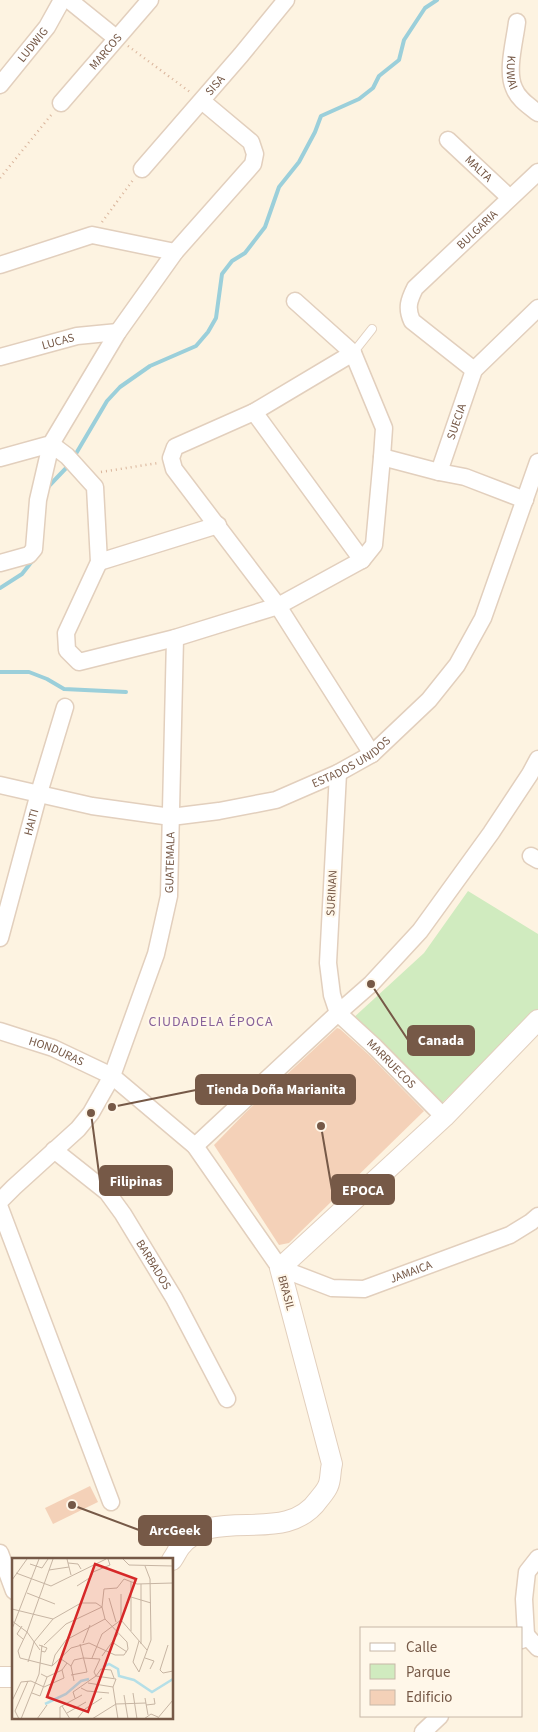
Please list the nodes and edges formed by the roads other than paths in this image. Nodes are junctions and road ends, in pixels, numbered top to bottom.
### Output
1 (62, 0) edge
2 (69, 0) edge
3 (150, 0) edge
4 (286, 0) edge
5 (517, 22) dead end
6 (116, 38) junction
7 (0, 85) edge
8 (202, 101) junction
9 (61, 103) road end
10 (538, 113) edge
11 (448, 140) dead end
12 (142, 169) road end
13 (538, 172) edge
14 (510, 198) junction
15 (175, 252) junction
16 (0, 264) edge
17 (295, 301) dead end
18 (538, 308) edge
19 (372, 329) dead end
20 (118, 332) junction
21 (353, 353) junction
22 (0, 357) edge
23 (474, 370) junction
24 (254, 412) junction
25 (51, 444) junction
26 (382, 457) junction
27 (0, 458) edge
28 (538, 462) edge
29 (439, 472) junction
30 (525, 500) junction
31 (218, 525) junction
32 (362, 560) junction
33 (99, 562) junction
34 (0, 563) edge
35 (278, 606) junction
36 (175, 638) junction
37 (65, 707) dead end
38 (372, 754) junction
39 (538, 759) edge
40 (338, 773) junction
41 (0, 785) edge
42 (39, 793) junction
43 (171, 817) junction
44 (4, 908) edge
45 (0, 938) edge
46 (338, 1012) junction
47 (538, 1020) edge
48 (0, 1031) edge
49 (112, 1076) junction
50 (444, 1117) junction
51 (195, 1146) junction
52 (54, 1150) junction
53 (0, 1201) edge
54 (0, 1208) edge
55 (538, 1216) edge
56 (280, 1268) junction
57 (227, 1399) dead end
58 (111, 1502) dead end
59 (0, 1553) edge
60 (173, 1558) edge
61 (538, 1558) edge
62 (12, 1586) edge
63 (524, 1638) edge
64 (538, 1648) edge
65 (439, 1717) edge
66 (422, 1732) edge

1 - 7 street, LUDWIG
2 - 6 street
3 - 6 street, MARCOS
4 - 8 street, SISA
5 - 10 street, KUWAI
6 - 9 street, MARCOS
8 - 12 street, SISA
8 - 15 street
11 - 14 street, MALTA
13 - 14 street, BULGARIA
14 - 23 street, BULGARIA
15 - 16 street
15 - 20 street
17 - 21 street
18 - 23 street, SUECIA
19 - 21 lane
20 - 22 street, LUCAS
20 - 25 street
21 - 24 street
21 - 26 street
23 - 29 street, SUECIA
24 - 31 street
24 - 32 street
25 - 27 street
25 - 33 street
25 - 34 street
26 - 29 street
26 - 32 street
28 - 30 street, ESTADOS UNIDOS
29 - 30 street
30 - 38 street, ESTADOS UNIDOS
31 - 33 street
31 - 35 street
32 - 35 street
33 - 36 street
35 - 36 street
35 - 38 street
36 - 43 street, GUATEMALA
37 - 42 street, HAITI
38 - 40 street, ESTADOS UNIDOS
39 - 46 street
40 - 43 street, ESTADOS UNIDOS
40 - 46 street, SURINAN
41 - 42 street, ESTADOS UNIDOS
42 - 43 street, ESTADOS UNIDOS
42 - 44 street, HAITI
43 - 49 street, GUATEMALA
44 - 45 street, HAITI
46 - 50 street, MARRUECOS
46 - 51 street
47 - 50 street, BRASIL
48 - 49 street, HONDURAS
49 - 51 street, HONDURAS
49 - 52 street, GUATEMALA
50 - 56 street, BRASIL
51 - 56 street, HONDURAS
52 - 53 street, GUATEMALA
52 - 57 street, BARBADOS
54 - 58 street
55 - 56 street, JAMAICA
56 - 60 street, BRASIL
59 - 62 street
61 - 63 street
63 - 64 street
65 - 66 street

